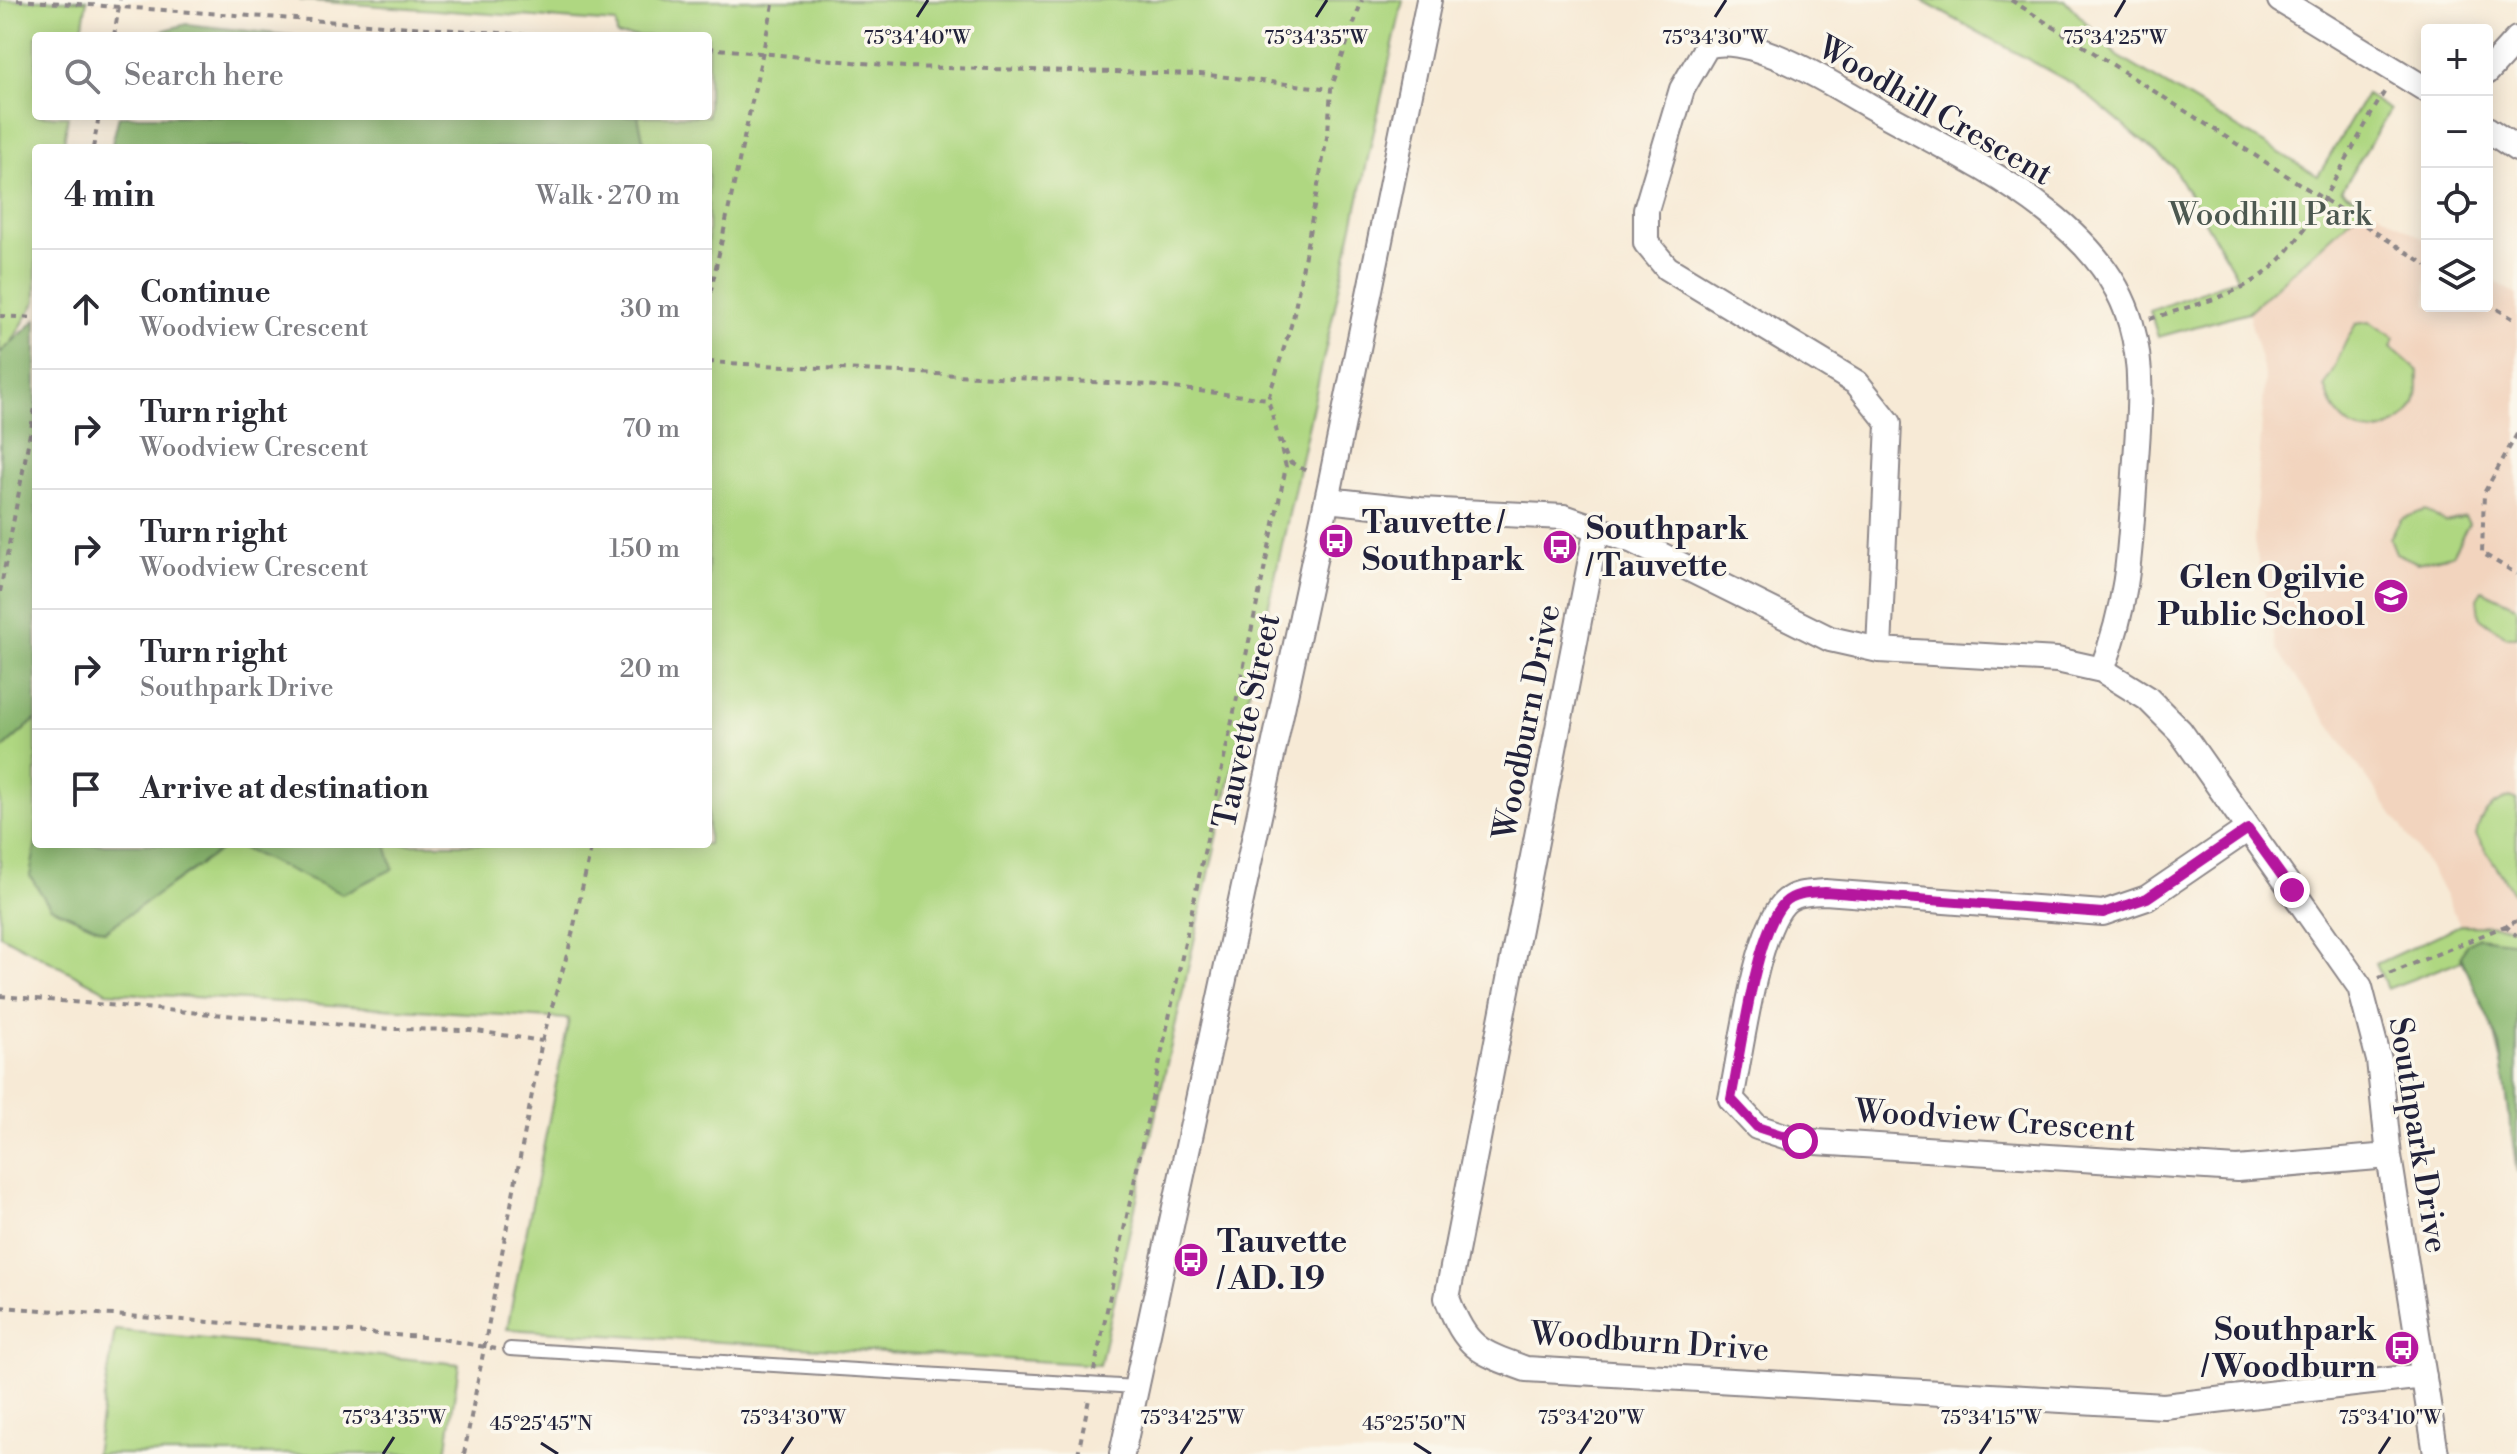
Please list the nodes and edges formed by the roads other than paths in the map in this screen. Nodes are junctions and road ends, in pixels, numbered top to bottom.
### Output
1 (1429, 0) edge
2 (2280, 0) edge
3 (2517, 39) edge
4 (2493, 65) edge
5 (2421, 86) edge
6 (2493, 133) edge
7 (2517, 149) edge
8 (1329, 491) junction
9 (1597, 528) junction
10 (1879, 650) junction
11 (2102, 670) junction
12 (2248, 829) junction
13 (2389, 1156) junction
14 (510, 1349) road end
15 (2424, 1376) junction
16 (1136, 1387) junction
17 (1122, 1454) edge
18 (2436, 1454) edge

1 - 8 street, Tauvette Street
2 - 5 street
3 - 4 street
6 - 7 street
8 - 9 street, Southpark Drive
8 - 16 street, Tauvette Street
9 - 10 street, Southpark Drive
9 - 15 street, Woodburn Drive
10 - 11 street, Southpark Drive
10 - 11 street, Woodhill Crescent
11 - 12 street, Southpark Drive
12 - 13 street, Southpark Drive
12 - 13 street, Woodview Crescent
13 - 15 street, Southpark Drive
14 - 16 lane
15 - 18 street, Southpark Drive
16 - 17 street, Tauvette Street

